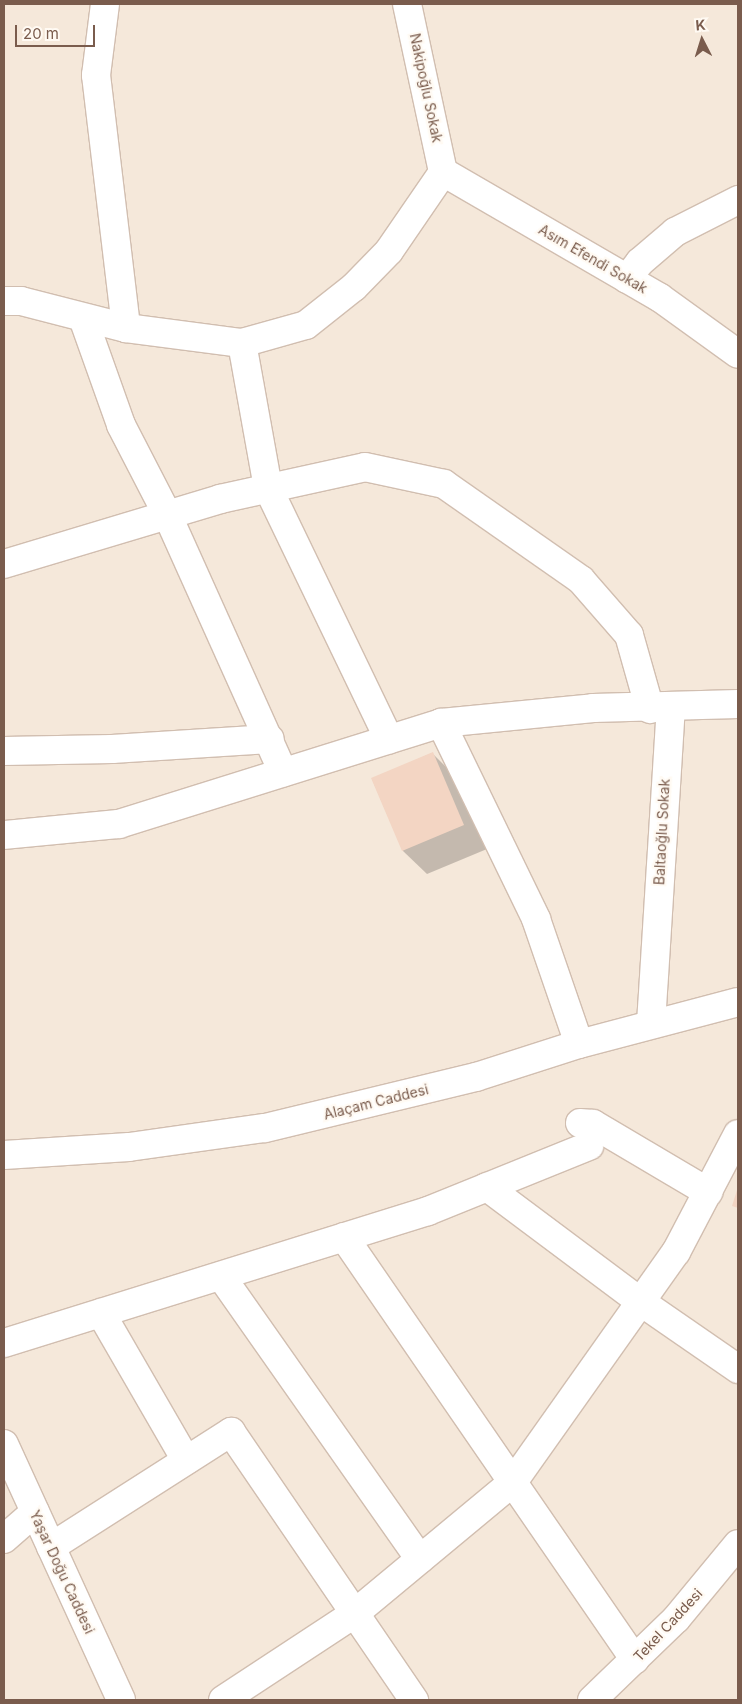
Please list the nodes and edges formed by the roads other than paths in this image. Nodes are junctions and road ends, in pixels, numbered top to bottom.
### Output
1 (104, 4) edge
2 (407, 4) edge
3 (443, 172) junction
4 (738, 200) edge
5 (627, 280) junction
6 (4, 301) edge
7 (83, 318) junction
8 (126, 328) junction
9 (242, 344) junction
10 (738, 354) edge
11 (268, 488) junction
12 (167, 514) junction
13 (4, 564) edge
14 (738, 704) edge
15 (661, 708) junction
16 (441, 723) junction
17 (270, 739) junction
18 (389, 739) junction
19 (4, 751) edge
20 (283, 772) junction
21 (4, 835) edge
22 (738, 1002) edge
23 (651, 1024) junction
24 (579, 1044) junction
25 (738, 1134) edge
26 (4, 1155) edge
27 (487, 1187) junction
28 (708, 1192) junction
29 (344, 1237) junction
30 (221, 1276) junction
31 (641, 1302) junction
32 (101, 1313) junction
33 (4, 1344) edge
34 (738, 1369) edge
35 (4, 1444) edge
36 (186, 1460) junction
37 (512, 1482) junction
38 (35, 1512) junction
39 (4, 1539) edge
40 (738, 1544) edge
41 (51, 1547) junction
42 (420, 1559) junction
43 (354, 1614) junction
44 (635, 1660) junction
45 (121, 1700) edge
46 (223, 1700) edge
47 (414, 1700) edge
48 (592, 1700) edge

1 - 8 street
2 - 3 street, Nakipoğlu Sokak
3 - 5 street, Asım Efendi Sokak
3 - 9 street
4 - 5 street
5 - 10 street, Asım Efendi Sokak
6 - 7 street
7 - 8 street
7 - 12 street
8 - 9 street
9 - 11 street
11 - 12 street, Baltaoğlu Sokak
11 - 15 street, Baltaoğlu Sokak
11 - 18 street
12 - 13 street, Baltaoğlu Sokak
12 - 17 street
14 - 15 street
15 - 16 street
15 - 23 street, Baltaoğlu Sokak
16 - 18 street
16 - 24 street
17 - 19 street
17 - 20 street
18 - 20 street
20 - 21 street
22 - 23 street, Alaçam Caddesi
23 - 24 street, Alaçam Caddesi
24 - 26 street, Alaçam Caddesi
25 - 28 street
27 - 28 street
27 - 29 street
27 - 31 street
28 - 31 street
29 - 30 street
29 - 37 street
30 - 32 street
30 - 42 street
31 - 34 street
31 - 37 street
32 - 33 street
32 - 36 street
35 - 38 street, Yaşar Doğu Caddesi
36 - 41 street
36 - 43 street
37 - 42 street
37 - 44 street
38 - 39 street
38 - 41 street, Yaşar Doğu Caddesi
40 - 44 street, Tekel Caddesi
41 - 45 street, Yaşar Doğu Caddesi
42 - 43 street
43 - 46 street
43 - 47 street
44 - 48 street, Tekel Caddesi

